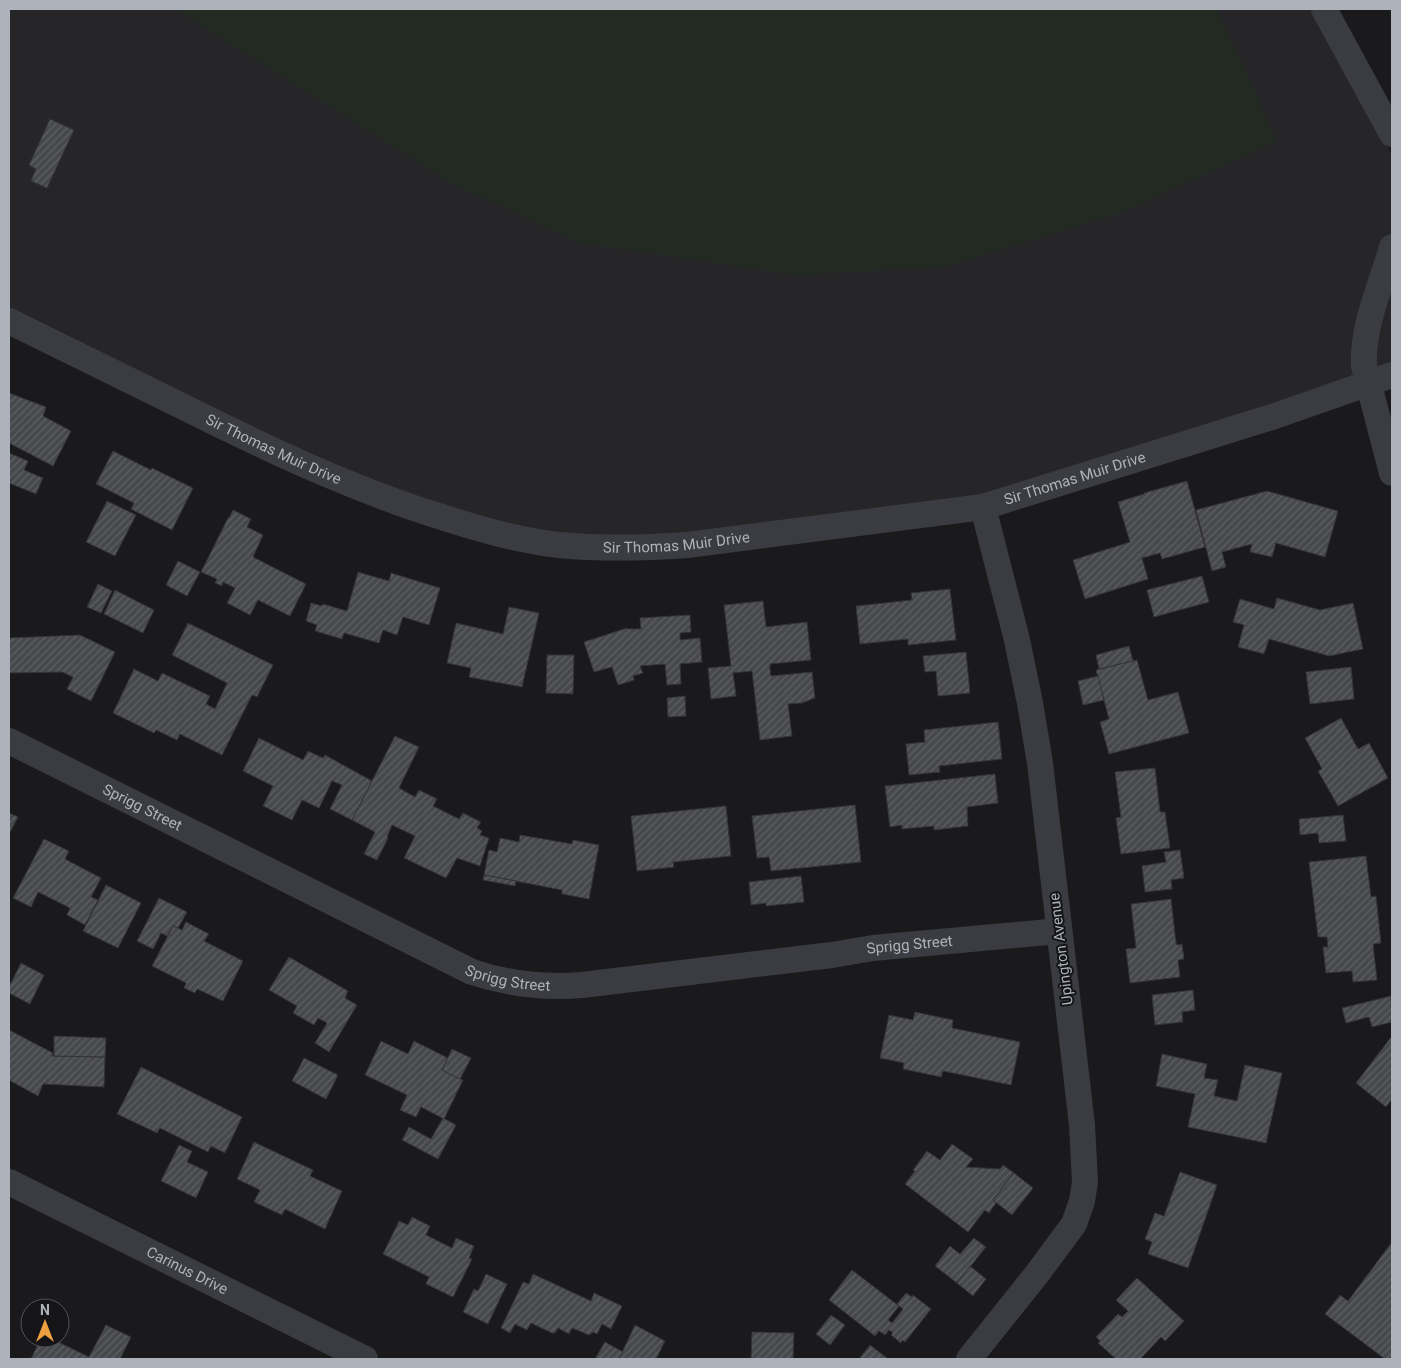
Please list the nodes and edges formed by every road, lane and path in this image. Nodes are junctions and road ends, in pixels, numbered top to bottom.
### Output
1 (1324, 9) edge
2 (1392, 134) edge
3 (1392, 247) edge
4 (9, 321) edge
5 (1381, 379) edge
6 (1392, 473) edge
7 (983, 507) junction
8 (9, 741) edge
9 (1059, 931) junction
10 (9, 1182) edge
11 (366, 1359) edge
12 (969, 1359) edge

1 - 2 street
3 - 5 street
4 - 7 street, Sir Thomas Muir Drive
5 - 6 street
5 - 7 street, Sir Thomas Muir Drive
7 - 9 street, Upington Avenue
8 - 9 street, Sprigg Street
9 - 12 street, Upington Avenue
10 - 11 street, Carinus Drive

